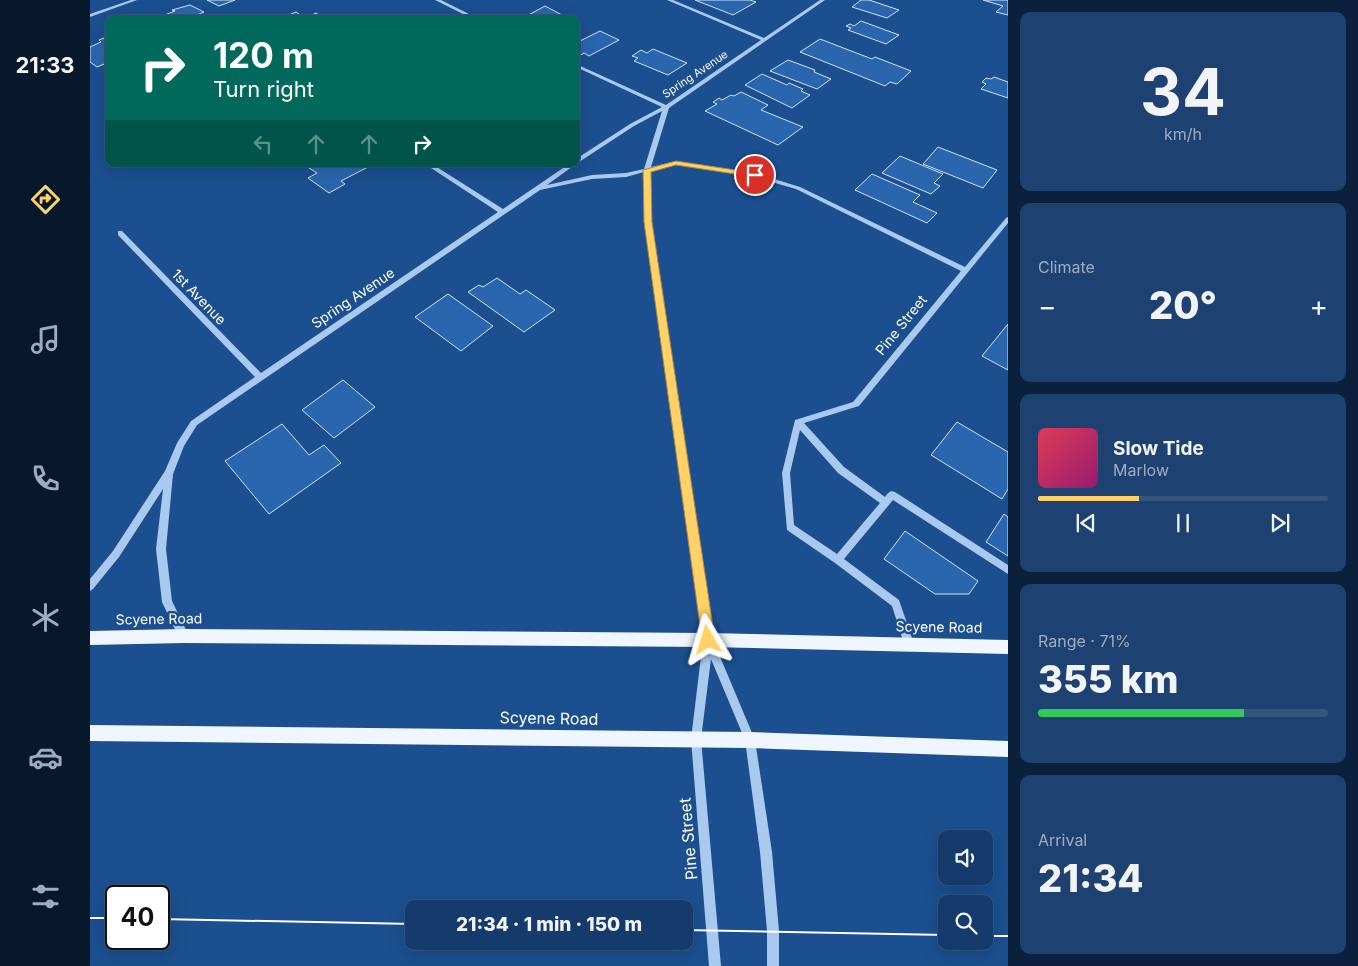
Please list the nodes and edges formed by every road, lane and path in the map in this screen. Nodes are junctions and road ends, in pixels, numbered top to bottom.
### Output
1 (136, 0) edge
2 (437, 0) edge
3 (669, 0) edge
4 (823, 0) edge
5 (469, 15) edge
6 (90, 16) edge
7 (765, 40) junction
8 (580, 67) edge
9 (666, 107) junction
10 (580, 159) edge
11 (433, 167) edge
12 (568, 167) edge
13 (647, 170) junction
14 (534, 189) junction
15 (502, 212) junction
16 (1008, 219) edge
17 (120, 233) dead end
18 (965, 270) junction
19 (260, 378) junction
20 (798, 422) junction
21 (169, 473) junction
22 (886, 502) junction
23 (838, 560) junction
24 (1008, 570) edge
25 (90, 586) edge
26 (184, 636) junction
27 (90, 638) edge
28 (708, 640) junction
29 (909, 644) junction
30 (1008, 646) edge
31 (90, 733) edge
32 (696, 739) junction
33 (750, 740) junction
34 (1008, 749) edge
35 (714, 966) edge
36 (773, 966) edge

1 - 6 street
2 - 5 street
3 - 7 street
4 - 7 street, Spring Avenue
7 - 9 street, Spring Avenue
8 - 9 street
9 - 10 street, Spring Avenue
9 - 13 street
11 - 15 street
12 - 14 street, Spring Avenue
13 - 14 street
13 - 18 street
13 - 28 street
14 - 15 street, Spring Avenue
15 - 19 street, Spring Avenue
16 - 18 street, Pine Street
17 - 19 street, 1st Avenue
18 - 20 street, Pine Street
19 - 21 street, Spring Avenue
20 - 22 street
20 - 23 street
21 - 25 street, Spring Avenue
21 - 26 street, Spring Avenue
22 - 23 street
22 - 24 street
23 - 29 street
26 - 27 main road, Scyene Road
26 - 28 main road, Scyene Road
28 - 29 main road, Scyene Road
28 - 32 street, Pine Street
28 - 33 street
29 - 30 main road, Scyene Road
31 - 32 main road, Scyene Road
32 - 33 main road, Scyene Road
32 - 35 street, Pine Street
33 - 34 main road, Scyene Road
33 - 36 street

